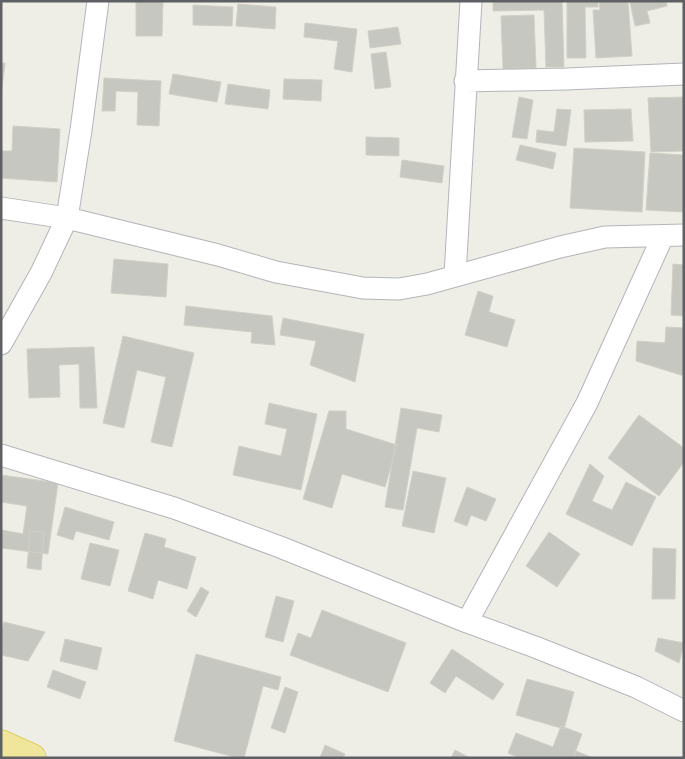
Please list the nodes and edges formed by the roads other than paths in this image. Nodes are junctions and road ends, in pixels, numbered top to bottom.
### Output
1 (98, 1) edge
2 (471, 1) edge
3 (684, 74) edge
4 (465, 80) junction
5 (1, 208) edge
6 (67, 218) junction
7 (684, 235) edge
8 (663, 236) junction
9 (454, 275) junction
10 (1, 344) edge
11 (1, 455) edge
12 (467, 622) junction
13 (684, 711) edge
14 (1, 744) edge
15 (32, 758) edge

1 - 6 street
2 - 4 street
3 - 4 street
4 - 9 street
5 - 6 street
6 - 9 street
6 - 10 street
7 - 8 street
8 - 9 street
8 - 12 street
11 - 12 street
12 - 13 street
14 - 15 highway

